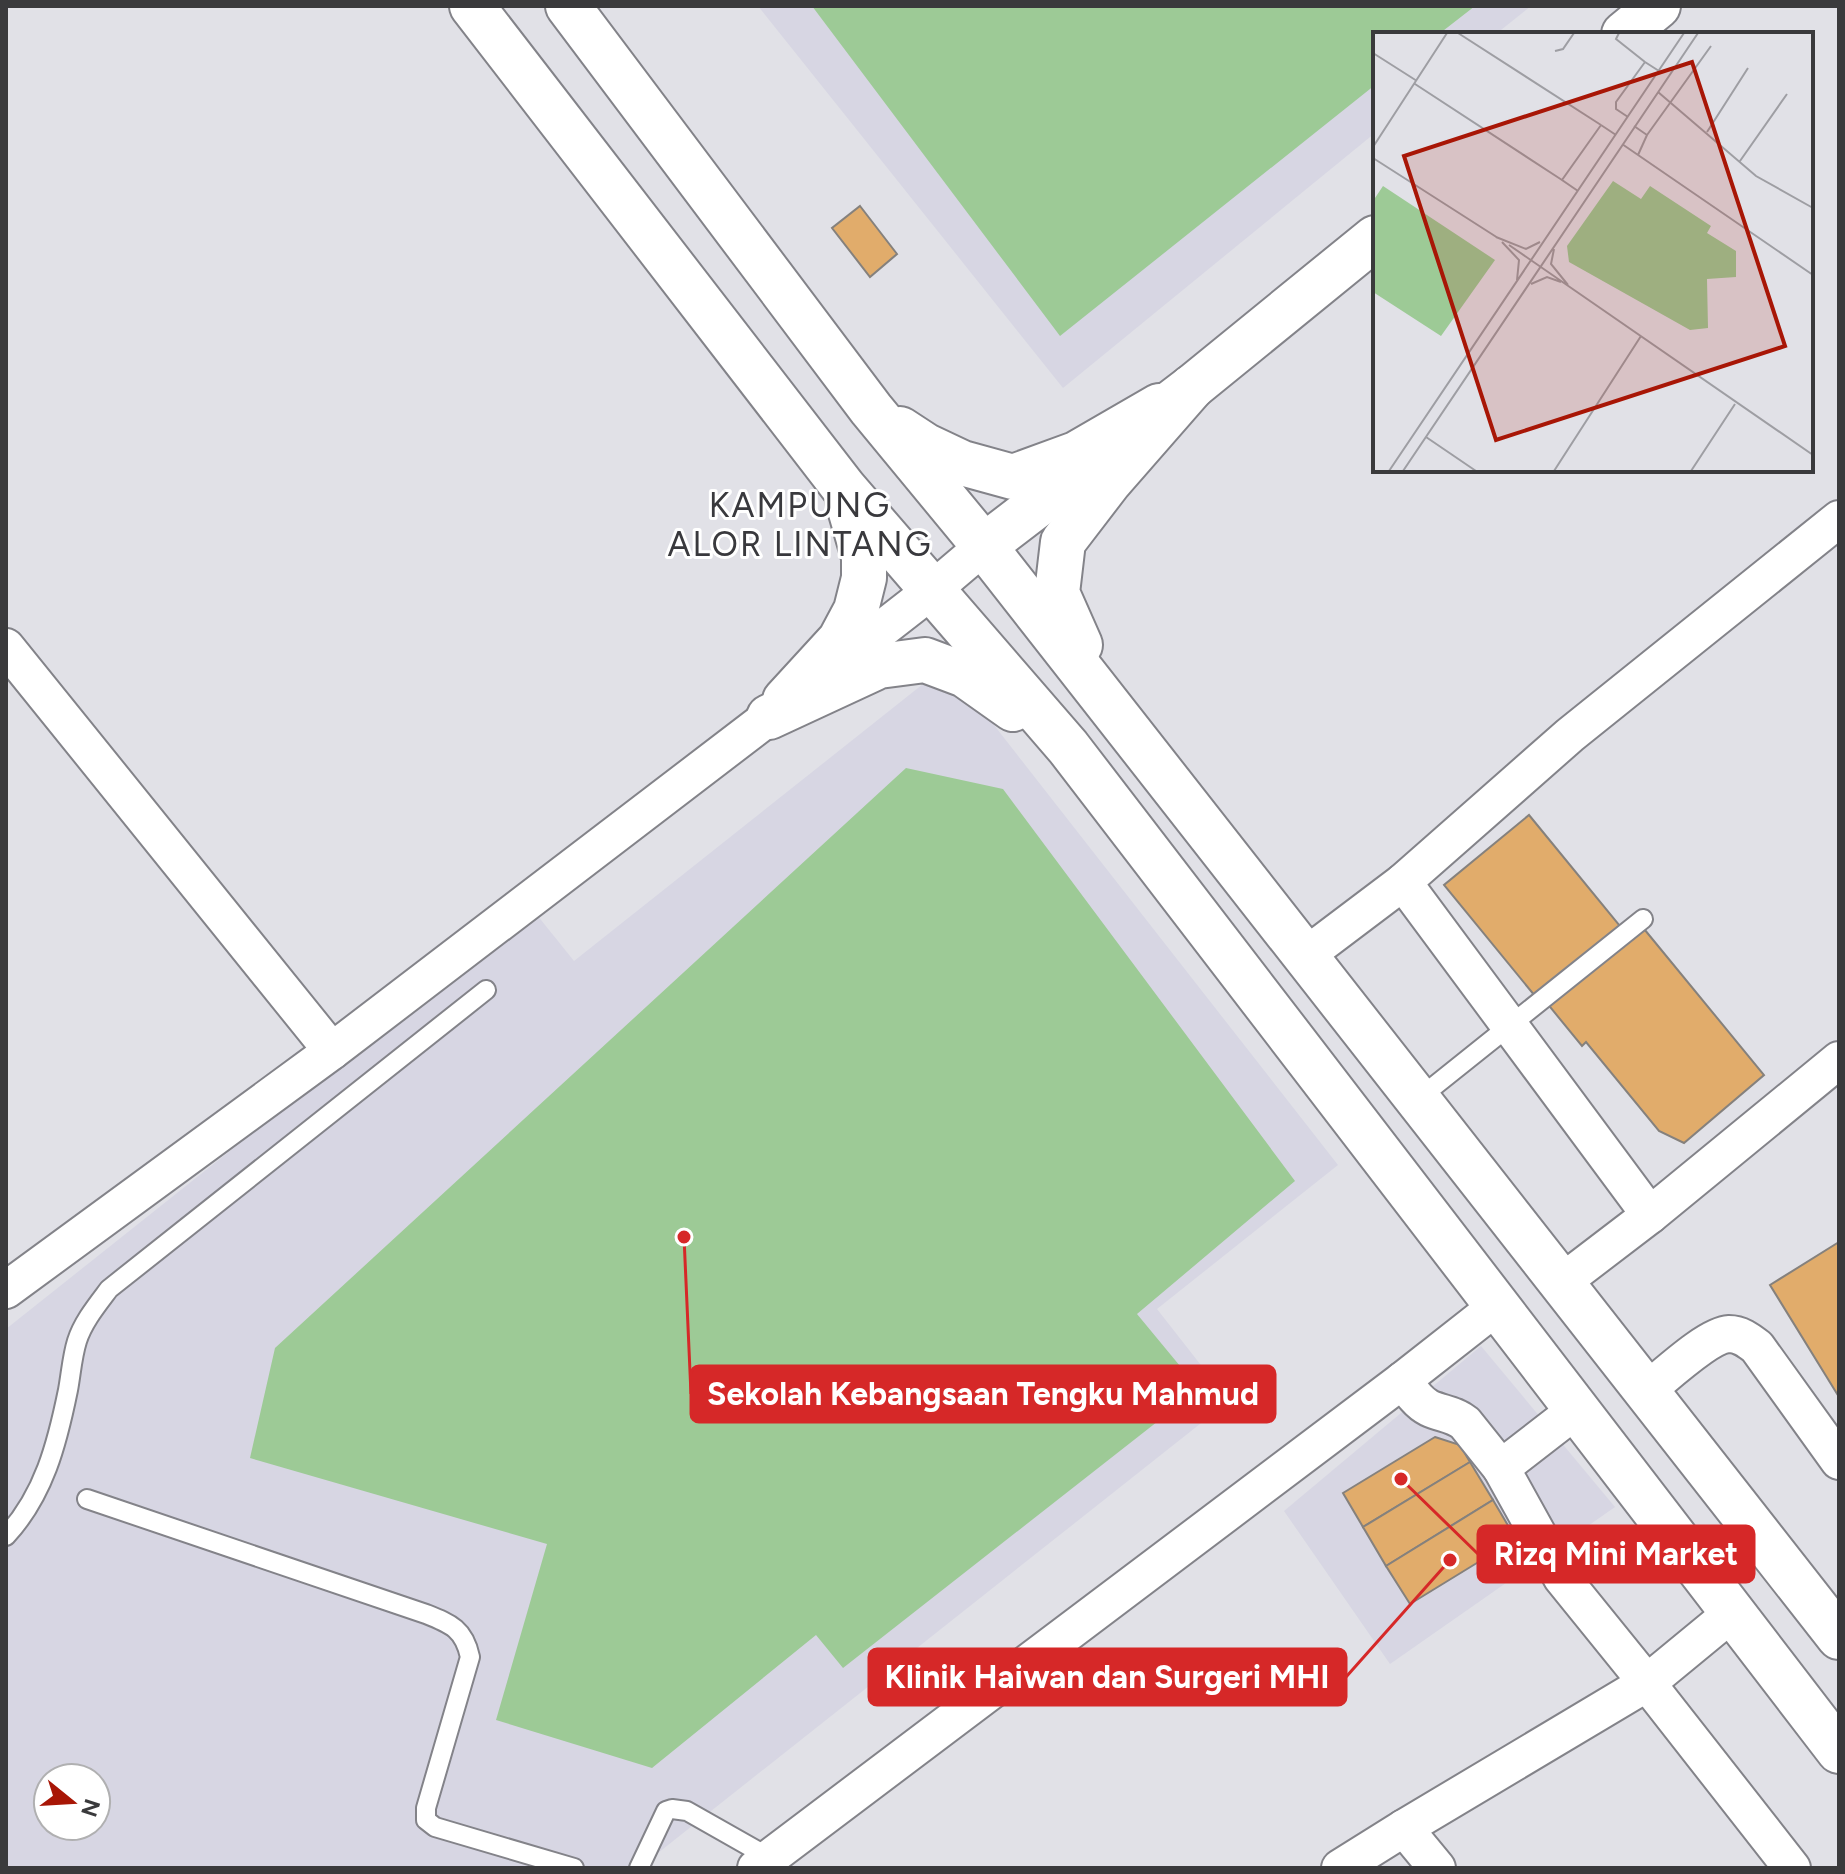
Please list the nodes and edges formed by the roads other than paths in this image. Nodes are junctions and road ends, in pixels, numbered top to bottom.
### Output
1 (472, 6) edge
2 (568, 6) edge
3 (1658, 6) edge
4 (1626, 32) edge
5 (1373, 240) edge
6 (1192, 387) junction
7 (871, 409) junction
8 (844, 488) junction
9 (1839, 519) edge
10 (984, 546) junction
11 (931, 591) junction
12 (6, 647) edge
13 (1106, 701) junction
14 (769, 717) junction
15 (1068, 747) junction
16 (1403, 882) junction
17 (1643, 919) dead end
18 (1305, 956) junction
19 (486, 990) dead end
20 (1509, 1026) junction
21 (332, 1051) junction
22 (1839, 1060) edge
23 (1418, 1099) junction
24 (1650, 1215) junction
25 (1561, 1283) junction
26 (6, 1290) edge
27 (1496, 1307) junction
28 (1403, 1380) junction
29 (1646, 1391) junction
30 (1576, 1410) junction
31 (1839, 1461) edge
32 (1501, 1468) junction
33 (87, 1499) dead end
34 (6, 1536) edge
35 (1732, 1613) junction
36 (1839, 1637) edge
37 (1647, 1683) junction
38 (1839, 1751) edge
39 (1404, 1828) junction
40 (763, 1863) edge
41 (574, 1868) edge
42 (639, 1868) edge
43 (1340, 1868) edge
44 (1437, 1868) edge
45 (1792, 1868) edge

1 - 8 main road
2 - 7 main road
3 - 4 main road
5 - 6 main road
6 - 7 main road
6 - 10 main road
6 - 13 main road
7 - 10 main road
8 - 11 main road
8 - 14 main road
9 - 16 street
10 - 11 street
10 - 13 main road
11 - 14 street
11 - 15 main road
12 - 21 street
13 - 18 main road
14 - 15 main road
14 - 21 street
15 - 27 main road
16 - 18 street
16 - 20 street
17 - 20 lane
18 - 23 main road
19 - 34 lane
20 - 23 lane
20 - 24 street
21 - 26 street
22 - 24 street
23 - 25 main road
24 - 25 street
25 - 29 main road
27 - 28 street
27 - 30 main road
28 - 32 street
28 - 40 street
29 - 31 street
29 - 36 main road
30 - 32 street
30 - 35 main road
32 - 37 street
33 - 41 lane
35 - 37 street
35 - 38 main road
37 - 39 street
37 - 45 street
39 - 43 street
39 - 44 street
40 - 42 lane

